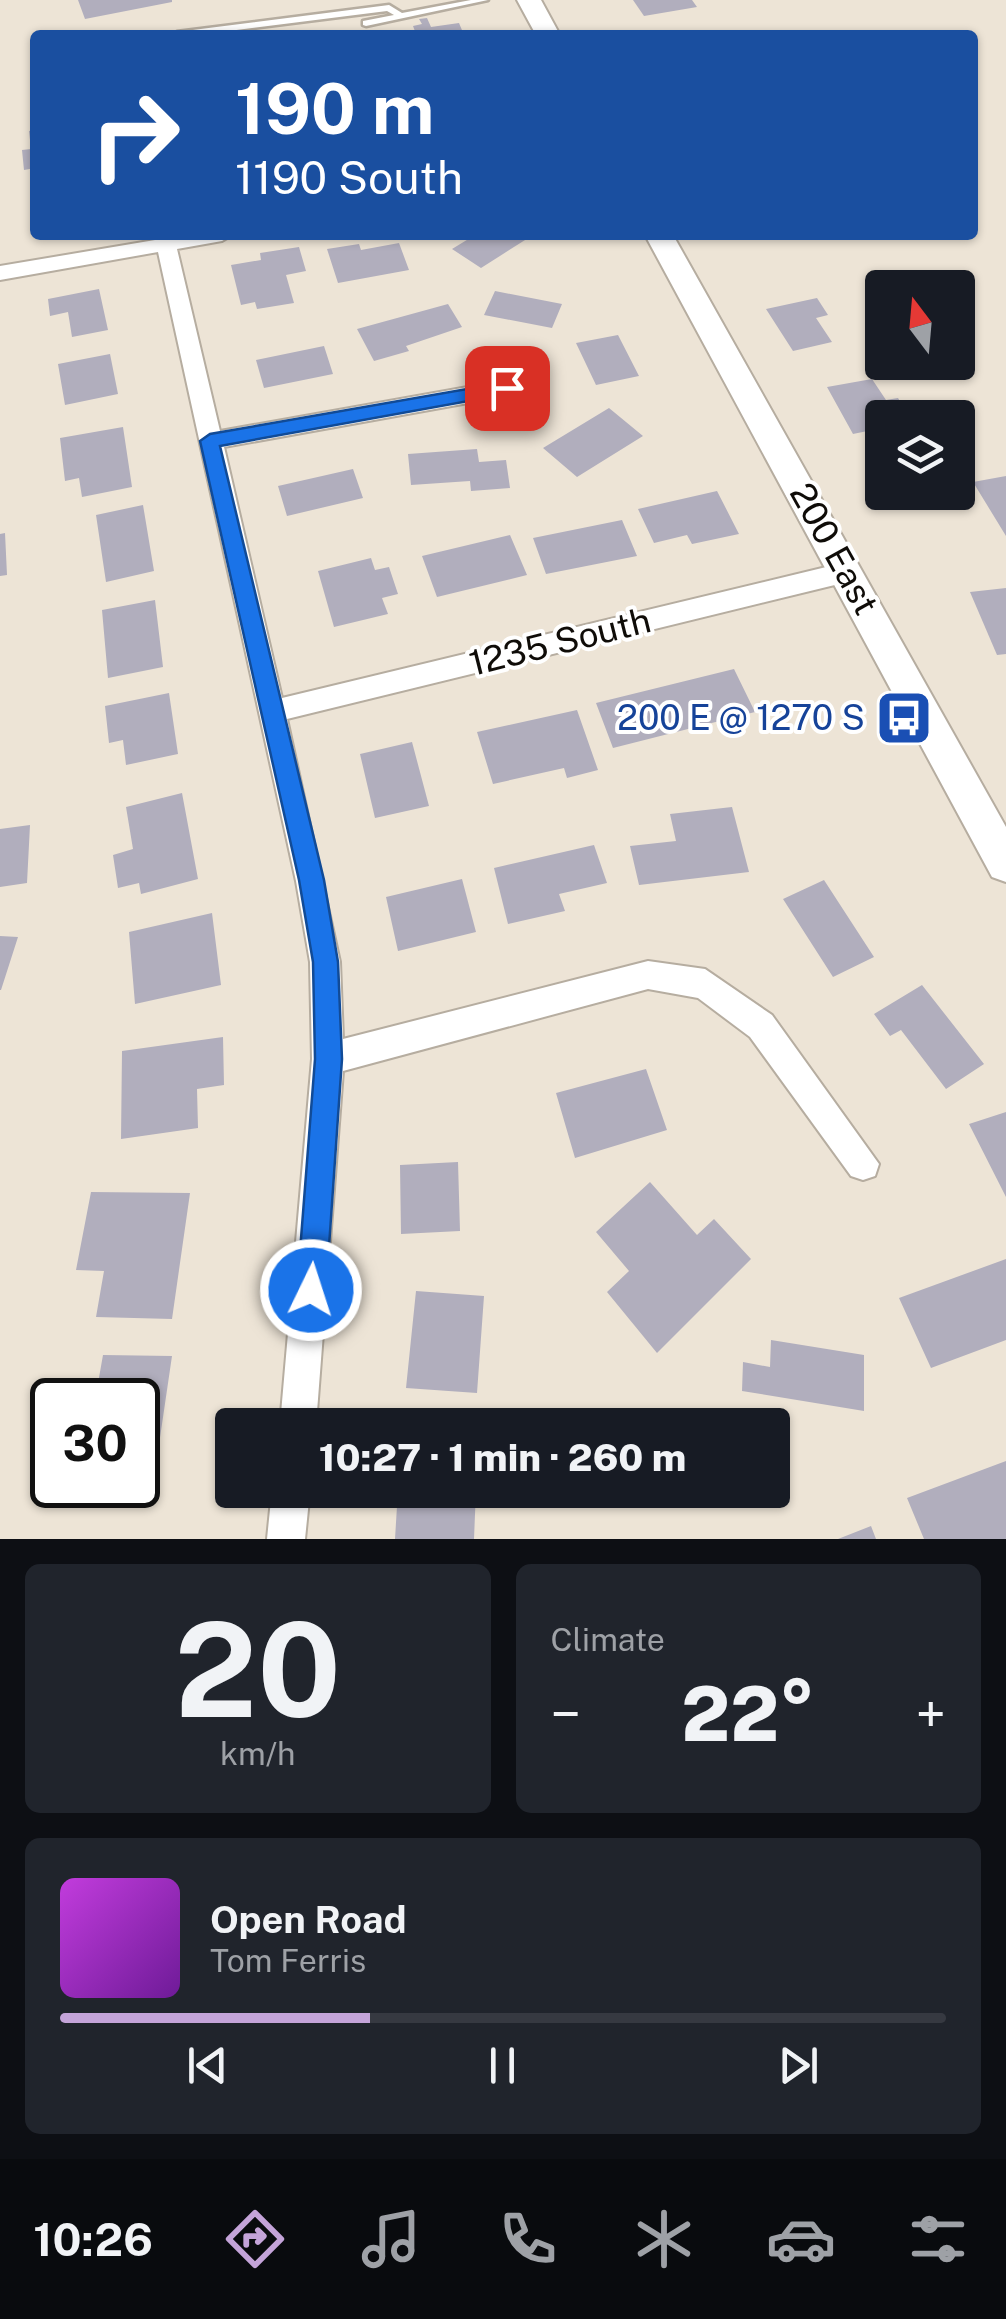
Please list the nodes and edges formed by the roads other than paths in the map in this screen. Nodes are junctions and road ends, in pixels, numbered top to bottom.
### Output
1 (484, 0) edge
2 (529, 0) edge
3 (399, 15) junction
4 (366, 23) dead end
5 (216, 30) edge
6 (545, 30) edge
7 (165, 240) edge
8 (662, 240) edge
9 (0, 273) edge
10 (507, 388) dead end
11 (210, 441) junction
12 (847, 572) junction
13 (273, 711) junction
14 (1006, 864) edge
15 (328, 1059) junction
16 (863, 1164) dead end
17 (299, 1408) edge
18 (289, 1508) edge
19 (286, 1539) edge

1 - 3 lane
2 - 6 main road
3 - 4 lane
3 - 5 lane
7 - 9 street
7 - 11 street
8 - 12 main road, 200 East
10 - 11 street
11 - 13 street
12 - 13 street, 1235 South
12 - 14 main road, 200 East
13 - 15 street
15 - 16 street
15 - 17 street
18 - 19 street

